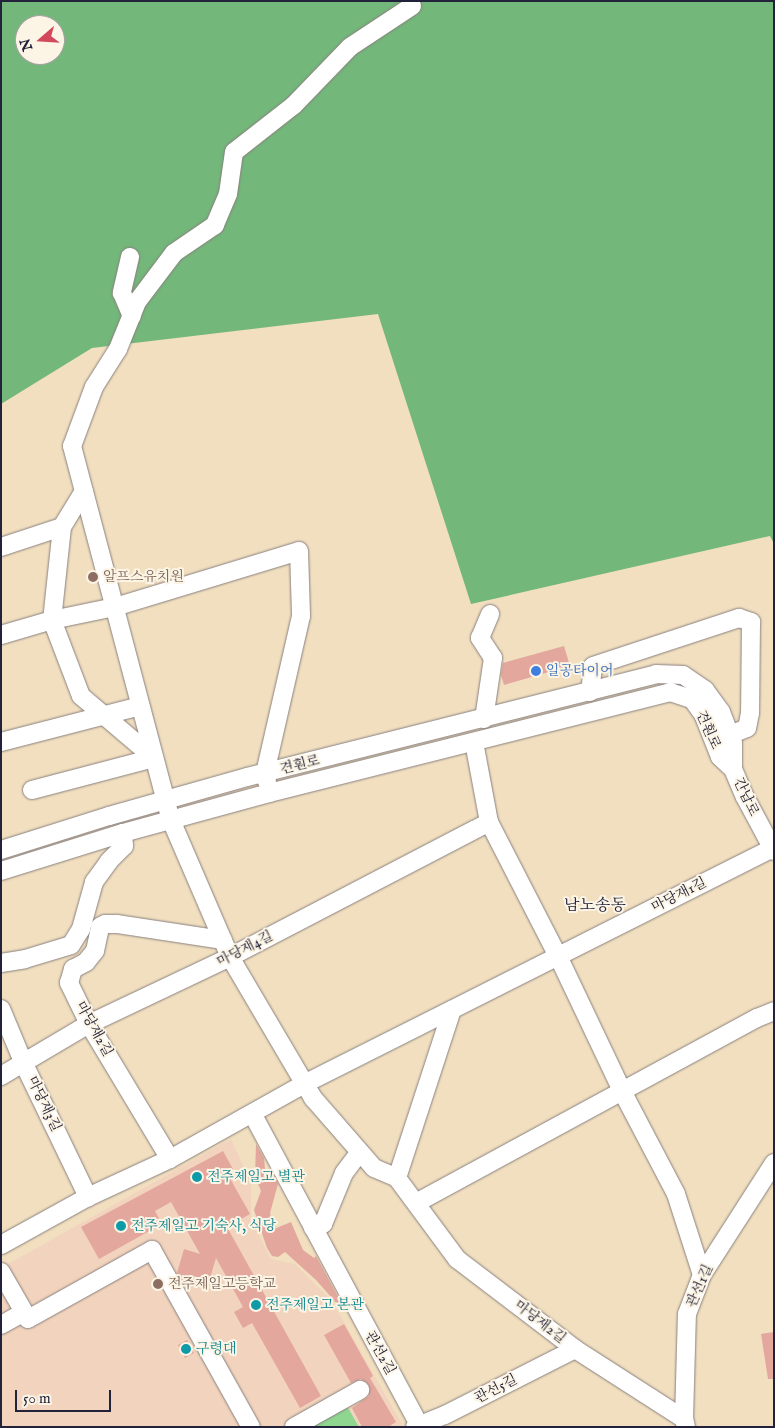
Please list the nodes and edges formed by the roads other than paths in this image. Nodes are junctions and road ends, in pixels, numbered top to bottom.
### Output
1 (412, 6) dead end
2 (130, 257) dead end
3 (132, 316) junction
4 (84, 491) junction
5 (62, 527) junction
6 (1, 547) edge
7 (115, 607) junction
8 (490, 614) dead end
9 (52, 620) junction
10 (1, 635) edge
11 (590, 692) junction
12 (140, 706) junction
13 (102, 716) junction
14 (484, 719) junction
15 (730, 735) junction
16 (1, 742) edge
17 (474, 742) junction
18 (154, 758) junction
19 (734, 769) junction
20 (265, 773) junction
21 (32, 790) dead end
22 (269, 792) junction
23 (166, 801) junction
24 (171, 820) junction
25 (489, 822) junction
26 (123, 833) junction
27 (1, 850) edge
28 (773, 850) edge
29 (1, 871) edge
30 (223, 940) junction
31 (558, 956) junction
32 (230, 957) junction
33 (1, 963) edge
34 (1, 1009) edge
35 (452, 1010) junction
36 (766, 1015) edge
37 (89, 1024) junction
38 (24, 1064) junction
39 (1, 1076) edge
40 (304, 1084) junction
41 (622, 1092) junction
42 (253, 1115) junction
43 (360, 1152) junction
44 (170, 1159) junction
45 (774, 1163) edge
46 (397, 1178) junction
47 (88, 1197) junction
48 (416, 1203) junction
49 (313, 1228) junction
50 (1, 1246) edge
51 (1, 1272) edge
52 (702, 1275) junction
53 (24, 1312) junction
54 (1, 1325) edge
55 (575, 1349) junction
56 (360, 1390) dead end
57 (685, 1423) edge
58 (418, 1426) edge
59 (251, 1427) edge
60 (294, 1427) edge

1 - 3 street
2 - 3 street
3 - 4 street
4 - 5 street
4 - 7 street
5 - 6 street
5 - 9 street
7 - 9 street
7 - 12 street
7 - 20 street, 견훤로
8 - 14 street
9 - 10 street
9 - 13 street
11 - 14 street, 견훤로
11 - 15 street, 견훤로
11 - 15 street
12 - 13 street
12 - 18 street
13 - 16 street
13 - 18 street
14 - 20 street, 견훤로
15 - 19 street, 견훤로
17 - 19 street, 견훤로
17 - 22 street, 견훤로
17 - 25 street
18 - 21 street
18 - 23 street
19 - 28 street, 간납로
20 - 22 street, 견훤로
20 - 23 street, 견훤로
22 - 24 street, 견훤로
23 - 24 street
23 - 27 street, 견훤로
24 - 26 street, 견훤로
24 - 30 street, 마당재2길
25 - 31 street
25 - 32 street, 마당재4길
26 - 29 street, 견훤로
26 - 33 street
28 - 31 street, 마당재1길
30 - 32 street, 마당재2길
30 - 37 street, 마당재2길
31 - 35 street, 마당재1길
31 - 41 street
32 - 37 street, 마당재4길
32 - 40 street, 마당재2길
34 - 38 street, 마당재3길
35 - 40 street
35 - 46 street
36 - 41 street
37 - 38 street, 마당재4길
37 - 44 street, 마당재2길
38 - 39 street, 마당재4길
38 - 47 street, 마당재3길
40 - 42 street
40 - 43 street, 마당재2길
41 - 48 street
41 - 52 street
42 - 44 street
42 - 49 street
43 - 46 street, 마당재2길
43 - 49 street
44 - 47 street
45 - 52 street, 관선1길
46 - 48 street, 마당재2길
47 - 50 street
48 - 55 street, 마당재2길
49 - 58 street, 관선2길
51 - 53 street
52 - 57 street, 관선1길
53 - 54 street
53 - 59 street
55 - 57 street, 마당재2길
55 - 58 street, 관선5길
56 - 60 street

